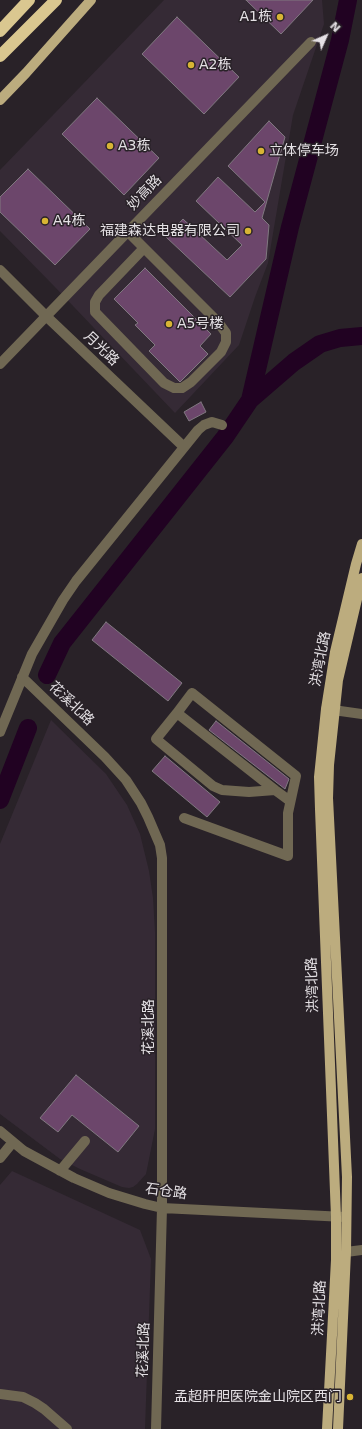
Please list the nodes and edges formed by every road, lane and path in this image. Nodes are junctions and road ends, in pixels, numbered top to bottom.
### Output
1 (29, 0) edge
2 (56, 0) edge
3 (91, 0) edge
4 (0, 31) edge
5 (311, 42) dead end
6 (0, 56) edge
7 (0, 100) edge
8 (128, 232) junction
9 (144, 248) junction
10 (0, 270) edge
11 (46, 316) junction
12 (0, 364) edge
13 (222, 425) dead end
14 (184, 447) junction
15 (362, 544) edge
16 (362, 578) edge
17 (22, 677) junction
18 (330, 710) junction
19 (177, 713) junction
20 (362, 714) edge
21 (0, 732) edge
22 (275, 790) junction
23 (290, 801) junction
24 (184, 818) dead end
25 (0, 1131) edge
26 (85, 1141) dead end
27 (13, 1142) junction
28 (0, 1158) edge
29 (60, 1171) junction
30 (162, 1208) junction
31 (336, 1217) junction
32 (347, 1217) junction
33 (362, 1250) edge
34 (346, 1252) junction
35 (0, 1394) edge
36 (67, 1429) edge
37 (156, 1429) edge
38 (327, 1429) edge
39 (338, 1429) edge

1 - 4 highway
2 - 6 highway
3 - 7 main road
5 - 8 street, 妙高路
8 - 9 street
8 - 11 street, 妙高路
9 - 9 street
10 - 11 street, 月光路
11 - 12 street, 妙高路
11 - 14 street, 月光路
13 - 14 street
14 - 17 street
15 - 18 main road, 洪湾北路
16 - 18 main road, 洪湾北路
17 - 21 street
17 - 30 street, 花溪北路
18 - 20 street
18 - 31 main road, 洪湾北路
18 - 32 main road, 洪湾北路
19 - 22 street
19 - 22 street
19 - 23 street
22 - 23 street
23 - 24 street
25 - 27 street, 石仓路
26 - 29 street
27 - 28 street
27 - 29 street, 石仓路
29 - 30 street, 石仓路
30 - 31 street, 石仓路
30 - 37 street, 花溪北路
31 - 32 street, 石仓路
31 - 38 main road, 洪湾北路
32 - 34 main road, 洪湾北路
33 - 34 street
34 - 39 main road, 洪湾北路
35 - 36 street

